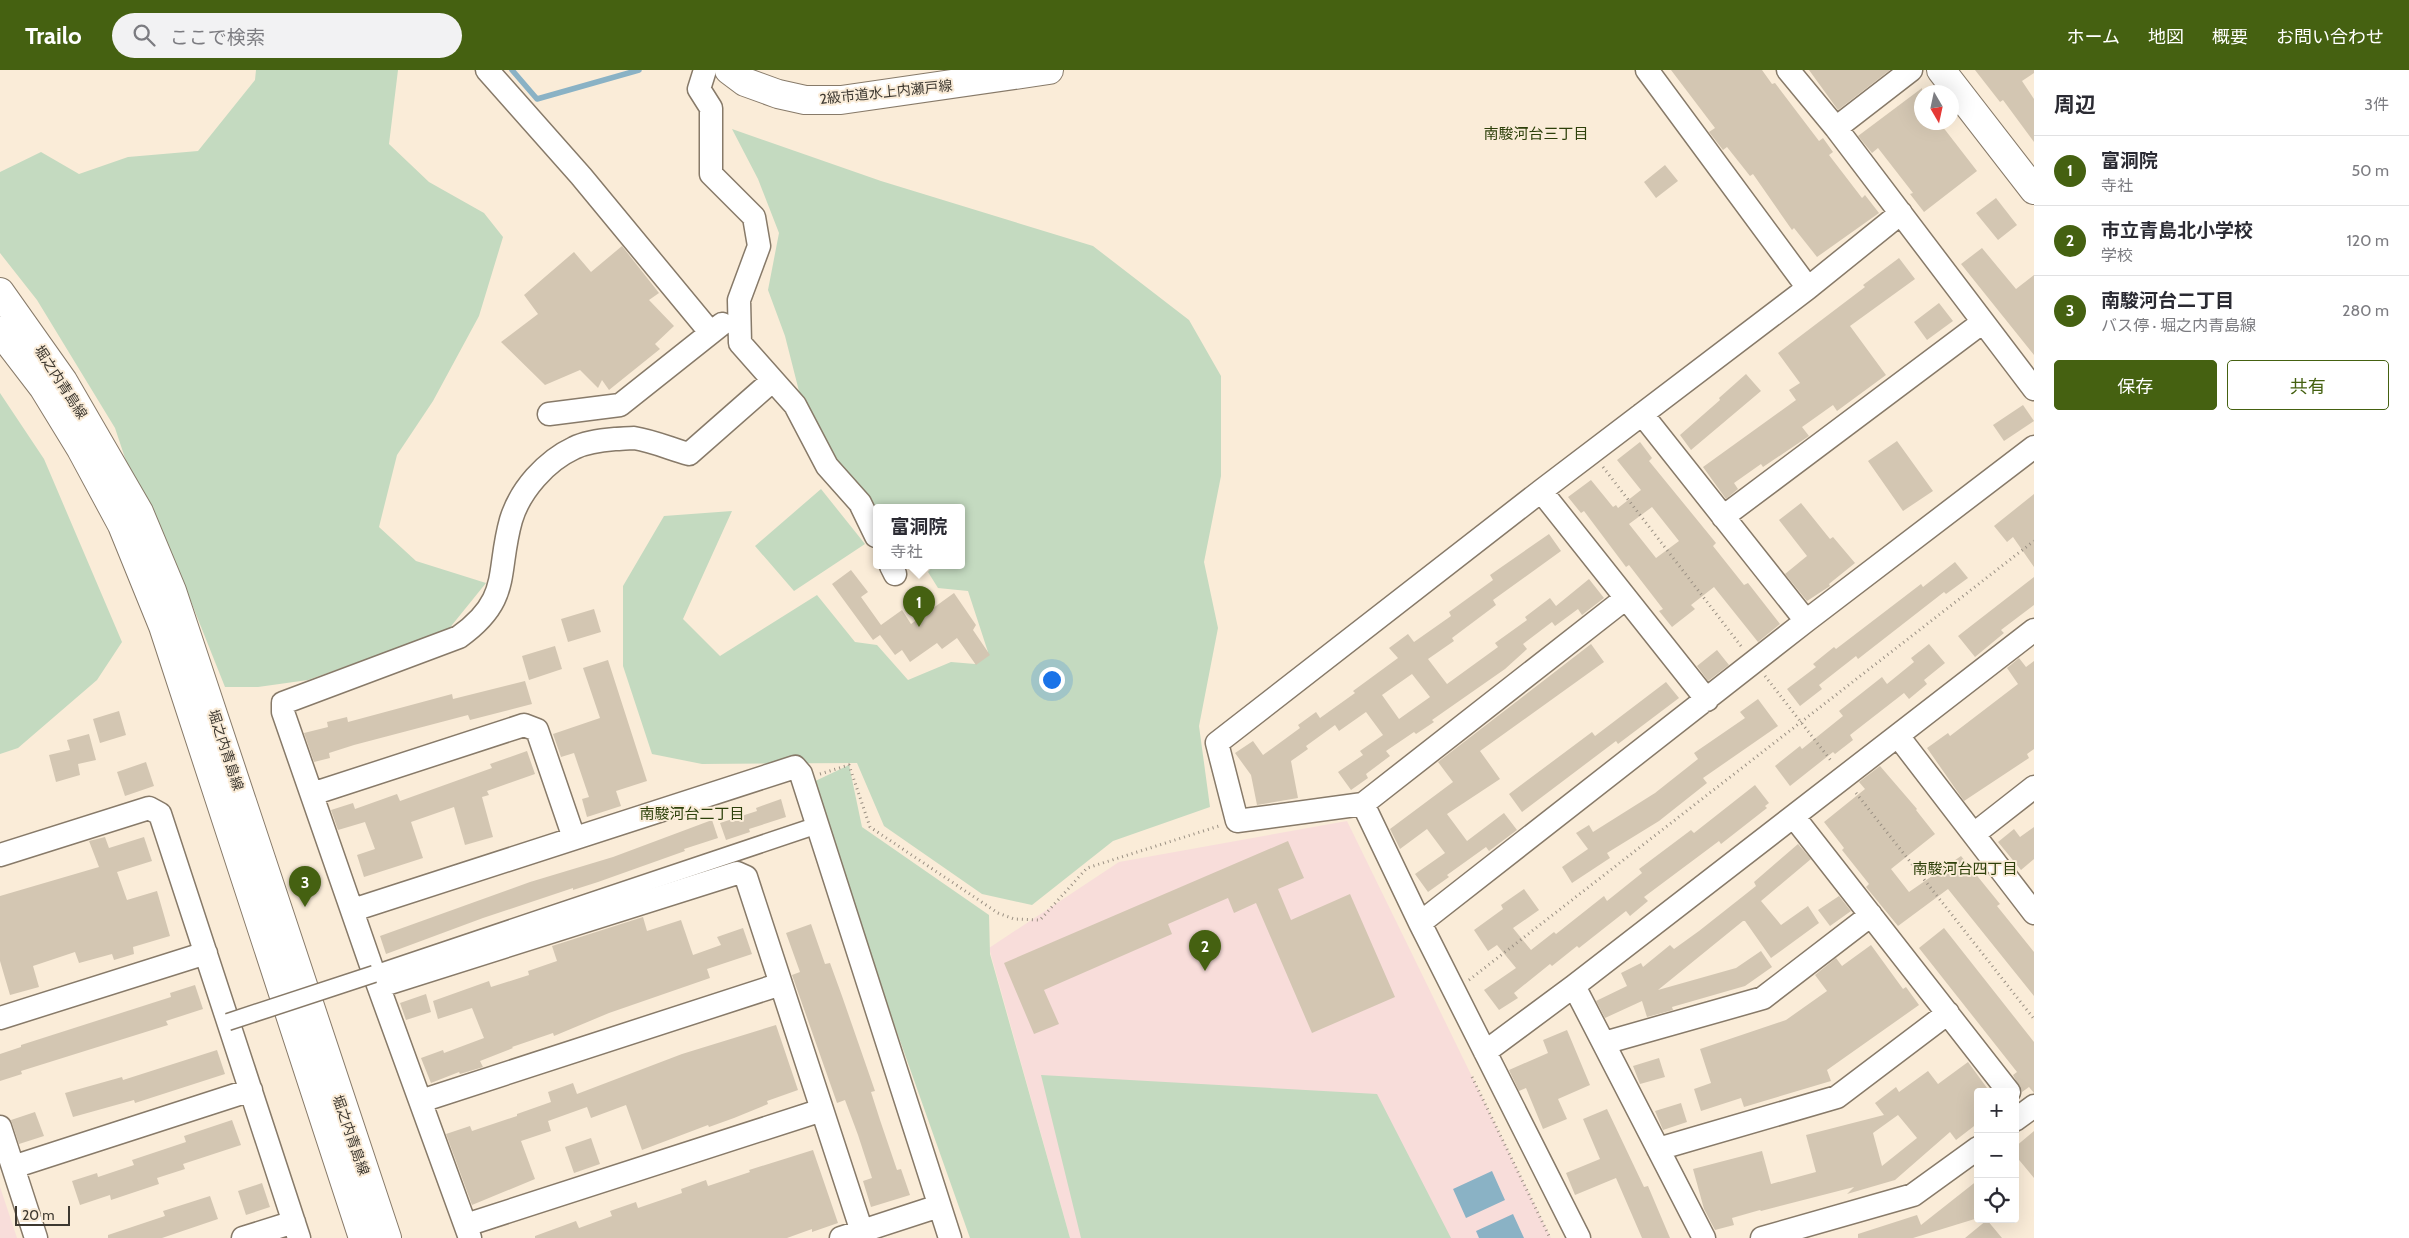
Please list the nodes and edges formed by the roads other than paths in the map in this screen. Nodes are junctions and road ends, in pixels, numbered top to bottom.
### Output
1 (487, 70) edge
2 (705, 70) edge
3 (729, 70) edge
4 (1049, 70) edge
5 (1647, 70) edge
6 (1788, 70) edge
7 (1911, 70) edge
8 (1940, 70) edge
9 (1836, 128) junction
10 (2034, 190) edge
11 (1901, 213) junction
12 (1808, 288) junction
13 (0, 292) edge
14 (740, 312) junction
15 (1983, 322) junction
16 (0, 331) edge
17 (710, 332) junction
18 (772, 381) junction
19 (2034, 389) edge
20 (549, 414) dead end
21 (1642, 414) junction
22 (2034, 447) edge
23 (1542, 491) junction
24 (1723, 517) junction
25 (873, 530) edge
26 (1626, 598) junction
27 (1806, 621) junction
28 (2034, 630) edge
29 (1706, 700) junction
30 (1898, 736) junction
31 (2034, 787) edge
32 (312, 794) junction
33 (1364, 804) junction
34 (1794, 817) junction
35 (818, 825) junction
36 (1974, 834) junction
37 (574, 838) junction
38 (0, 855) edge
39 (353, 910) junction
40 (2034, 912) edge
41 (1871, 915) junction
42 (1420, 923) junction
43 (206, 953) junction
44 (377, 980) junction
45 (781, 984) junction
46 (1574, 986) junction
47 (1948, 1013) junction
48 (0, 1018) edge
49 (228, 1022) junction
50 (1604, 1043) junction
51 (1485, 1052) junction
52 (2006, 1088) edge
53 (251, 1090) junction
54 (421, 1101) junction
55 (822, 1110) junction
56 (0, 1128) edge
57 (1658, 1149) junction
58 (1974, 1151) edge
59 (13, 1167) junction
60 (940, 1206) junction
61 (297, 1230) edge
62 (468, 1232) edge
63 (856, 1236) edge
64 (36, 1238) edge
65 (243, 1238) edge
66 (363, 1238) edge
67 (387, 1238) edge
68 (950, 1238) edge
69 (1579, 1238) edge
70 (1704, 1238) edge
71 (1762, 1238) edge

1 - 17 street
2 - 14 street
3 - 4 main road, 2級市道水上内瀬戸線
5 - 12 street
6 - 9 street
7 - 9 street
8 - 10 main road
9 - 11 street
11 - 12 street
11 - 15 street
12 - 21 street
13 - 67 main road, 堀之内青島線
14 - 17 street
14 - 18 street
15 - 19 street
15 - 24 street
16 - 66 main road, 堀之内青島線
17 - 20 street
18 - 25 street
18 - 32 street
21 - 23 street
21 - 24 street
22 - 27 street
23 - 26 street
23 - 33 street
24 - 27 street
26 - 29 street
26 - 33 street
27 - 29 street
28 - 30 street
29 - 42 street
30 - 34 street
30 - 36 street
31 - 36 street
32 - 37 street
32 - 39 street
33 - 42 street
34 - 41 street
34 - 46 street
35 - 37 street
35 - 44 street
35 - 60 street
36 - 40 street
37 - 39 street
38 - 43 street
39 - 44 street
41 - 47 street
41 - 50 street
42 - 51 street
43 - 48 street
43 - 49 street
44 - 45 street
44 - 49 street, bridge
44 - 54 street
45 - 54 street
45 - 55 street
46 - 50 street
46 - 51 street
47 - 52 street
47 - 57 street
49 - 53 street
50 - 57 street
51 - 69 street
53 - 59 street
53 - 61 street
54 - 62 street
55 - 62 street
55 - 63 street
56 - 59 street
57 - 70 street
58 - 71 street
59 - 64 street
60 - 63 street
60 - 68 street
61 - 65 street

